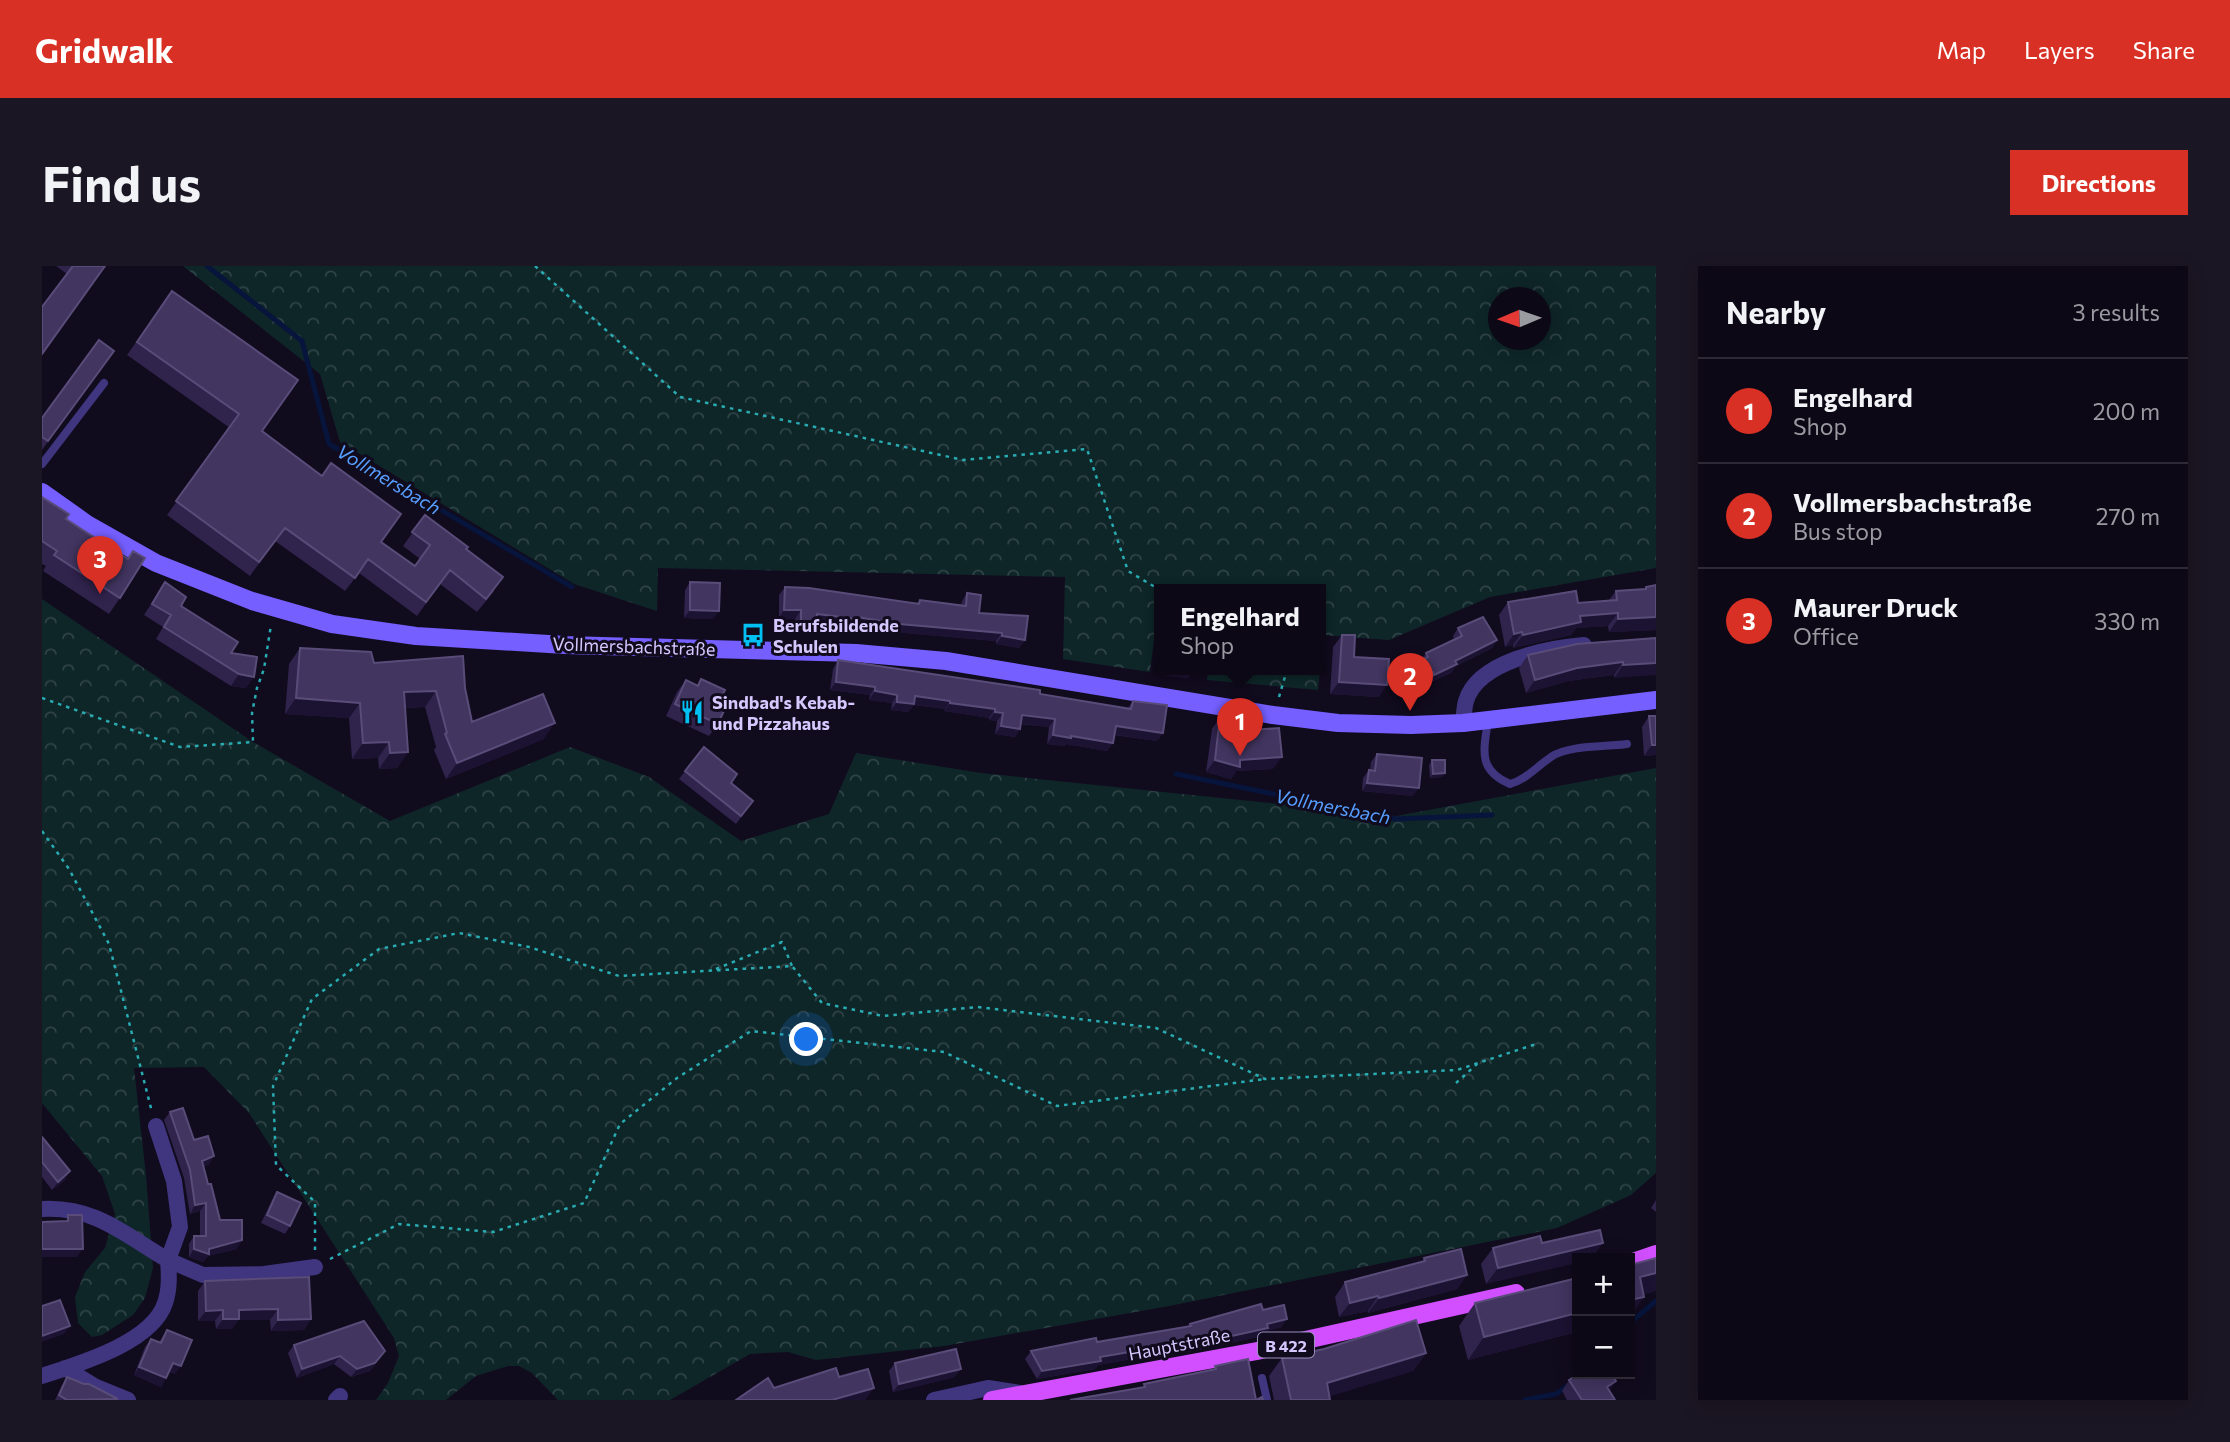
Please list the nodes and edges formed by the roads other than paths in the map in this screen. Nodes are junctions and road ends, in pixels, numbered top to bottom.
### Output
1 (104, 383) dead end
2 (42, 464) edge
3 (42, 492) edge
4 (1600, 644) edge
5 (1656, 699) edge
6 (1488, 720) junction
7 (1463, 723) junction
8 (1627, 744) dead end
9 (156, 1126) road end
10 (42, 1209) edge
11 (1656, 1254) edge
12 (168, 1260) junction
13 (1635, 1261) edge
14 (315, 1267) road end
15 (1531, 1290) edge
16 (65, 1368) junction
17 (42, 1376) edge
18 (1262, 1378) dead end
19 (1026, 1394) junction
20 (128, 1400) edge
21 (934, 1400) edge
22 (992, 1400) edge
23 (1267, 1400) edge

1 - 2 lane
3 - 7 main road, Vollmersbachstraße
4 - 7 street
5 - 6 main road, Vollmersbachstraße
6 - 7 main road, Vollmersbachstraße
6 - 8 lane
9 - 12 street
10 - 12 street
11 - 13 main road
12 - 14 street
12 - 16 street
15 - 19 main road, Hauptstraße / B 422
16 - 17 street
16 - 20 street
18 - 23 lane
19 - 21 street
19 - 22 main road, Hauptstraße / B 422

